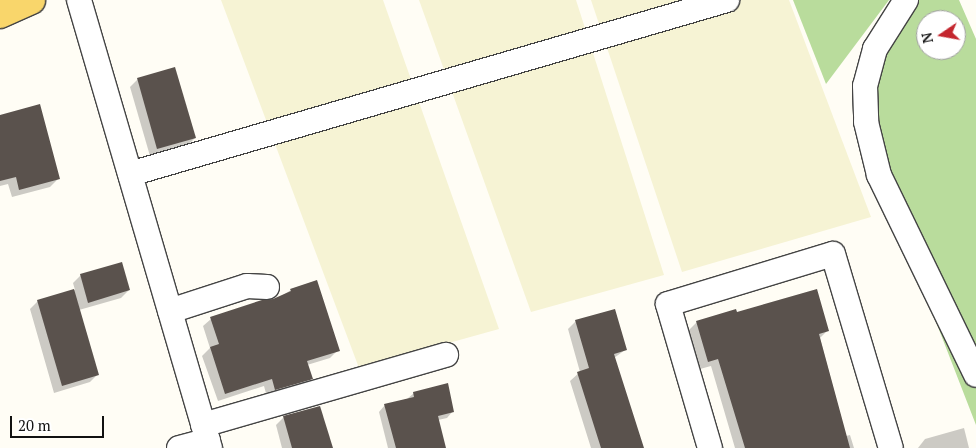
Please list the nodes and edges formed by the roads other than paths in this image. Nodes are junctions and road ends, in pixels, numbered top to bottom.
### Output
1 (32, 0) edge
2 (78, 0) edge
3 (727, 0) edge
4 (906, 0) edge
5 (0, 14) edge
6 (130, 174) junction
7 (267, 288) dead end
8 (170, 311) junction
9 (446, 355) dead end
10 (976, 375) edge
11 (207, 438) edge
12 (179, 448) edge
13 (710, 448) edge
14 (891, 448) edge

1 - 5 main road
2 - 6 street
3 - 6 street
4 - 10 street
6 - 8 street
7 - 8 street
8 - 11 street
9 - 11 street
11 - 12 street
13 - 14 street

